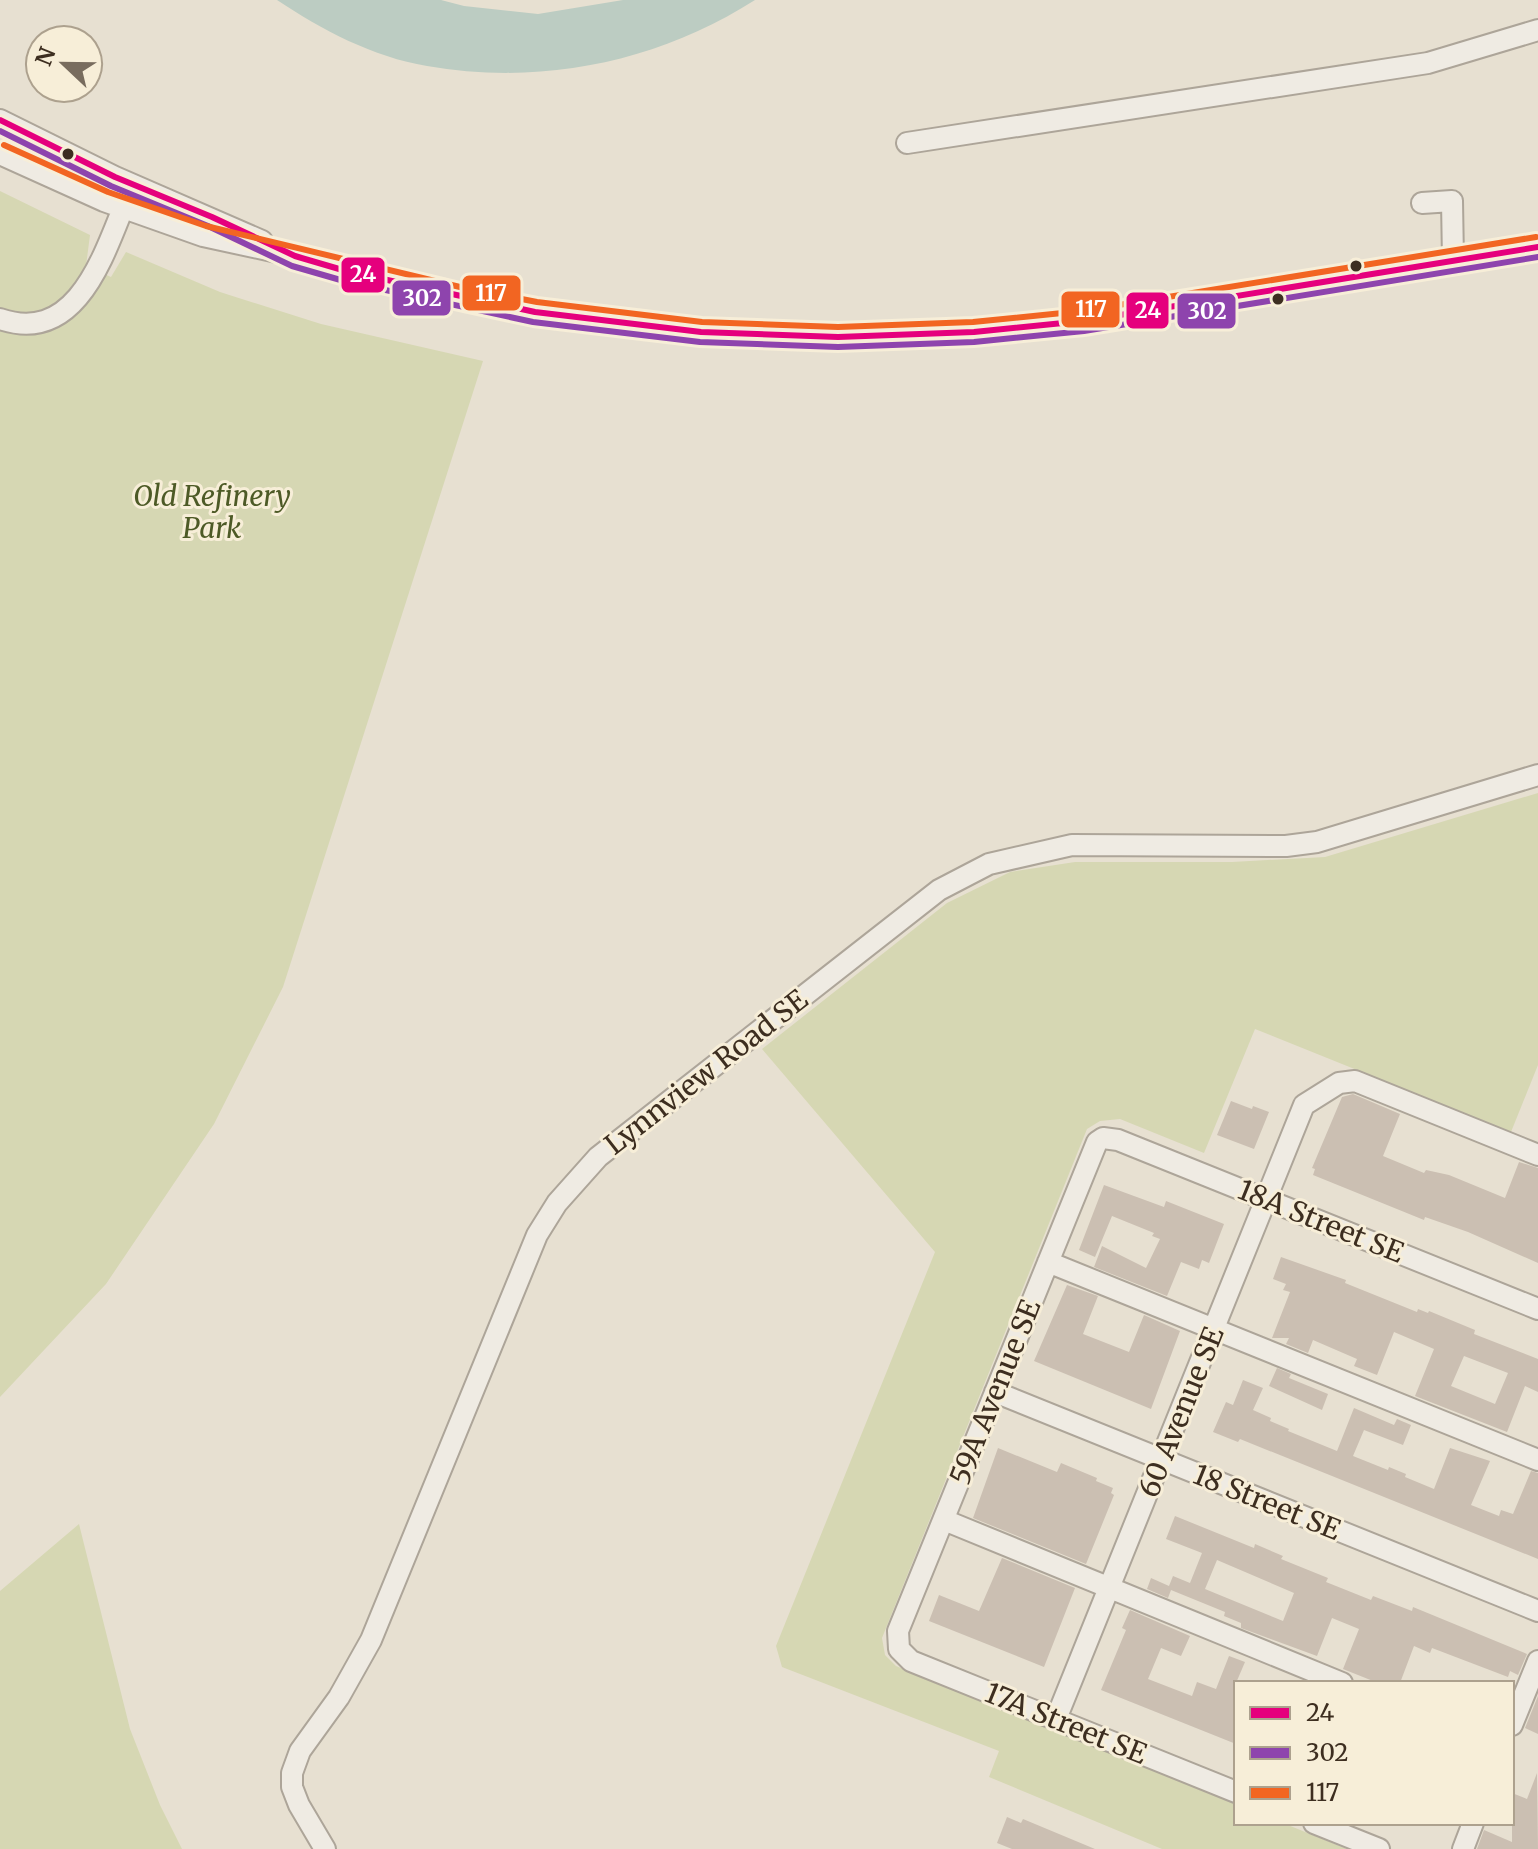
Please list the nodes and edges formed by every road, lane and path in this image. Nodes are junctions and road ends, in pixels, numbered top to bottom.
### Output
1 (1538, 30) edge
2 (0, 120) edge
3 (907, 143) dead end
4 (0, 154) edge
5 (132, 184) junction
6 (1422, 203) dead end
7 (122, 208) junction
8 (1538, 247) edge
9 (295, 256) junction
10 (1453, 260) junction
11 (0, 319) edge
12 (1538, 775) edge
13 (1103, 1138) joint
14 (1538, 1155) edge
15 (1266, 1199) junction
16 (1048, 1262) junction
17 (1538, 1309) edge
18 (1215, 1330) junction
19 (995, 1392) junction
20 (1161, 1459) junction
21 (1538, 1460) edge
22 (944, 1520) junction
23 (1109, 1589) junction
24 (1538, 1611) edge
25 (899, 1649) joint
26 (1538, 1661) edge
27 (1337, 1681) edge
28 (1056, 1719) junction
29 (1514, 1720) edge
30 (1234, 1791) edge
31 (1319, 1825) edge
32 (1472, 1825) edge
33 (325, 1849) edge
34 (1379, 1849) edge
35 (1463, 1849) edge

1 - 3 street
2 - 5 street
4 - 7 street
5 - 7 street
5 - 9 street
6 - 10 street
7 - 9 street
7 - 11 street
8 - 10 street
9 - 10 street
12 - 33 street, Lynnview Road SE
13 - 15 street, 18A Street SE
13 - 16 street, 59A Avenue SE
14 - 15 street, 60 Avenue SE
15 - 17 street, 18A Street SE
15 - 18 street, 60 Avenue SE
16 - 18 street
16 - 19 street, 59A Avenue SE
18 - 20 street, 60 Avenue SE
18 - 21 street
19 - 20 street, 18 Street SE
19 - 22 street, 59A Avenue SE
20 - 23 street, 60 Avenue SE
20 - 24 street, 18 Street SE
22 - 23 street
22 - 25 street, 59A Avenue SE
23 - 27 street
23 - 28 street, 60 Avenue SE
25 - 28 street, 17A Street SE
26 - 29 street
28 - 30 street, 17A Street SE
31 - 34 street
32 - 35 street

